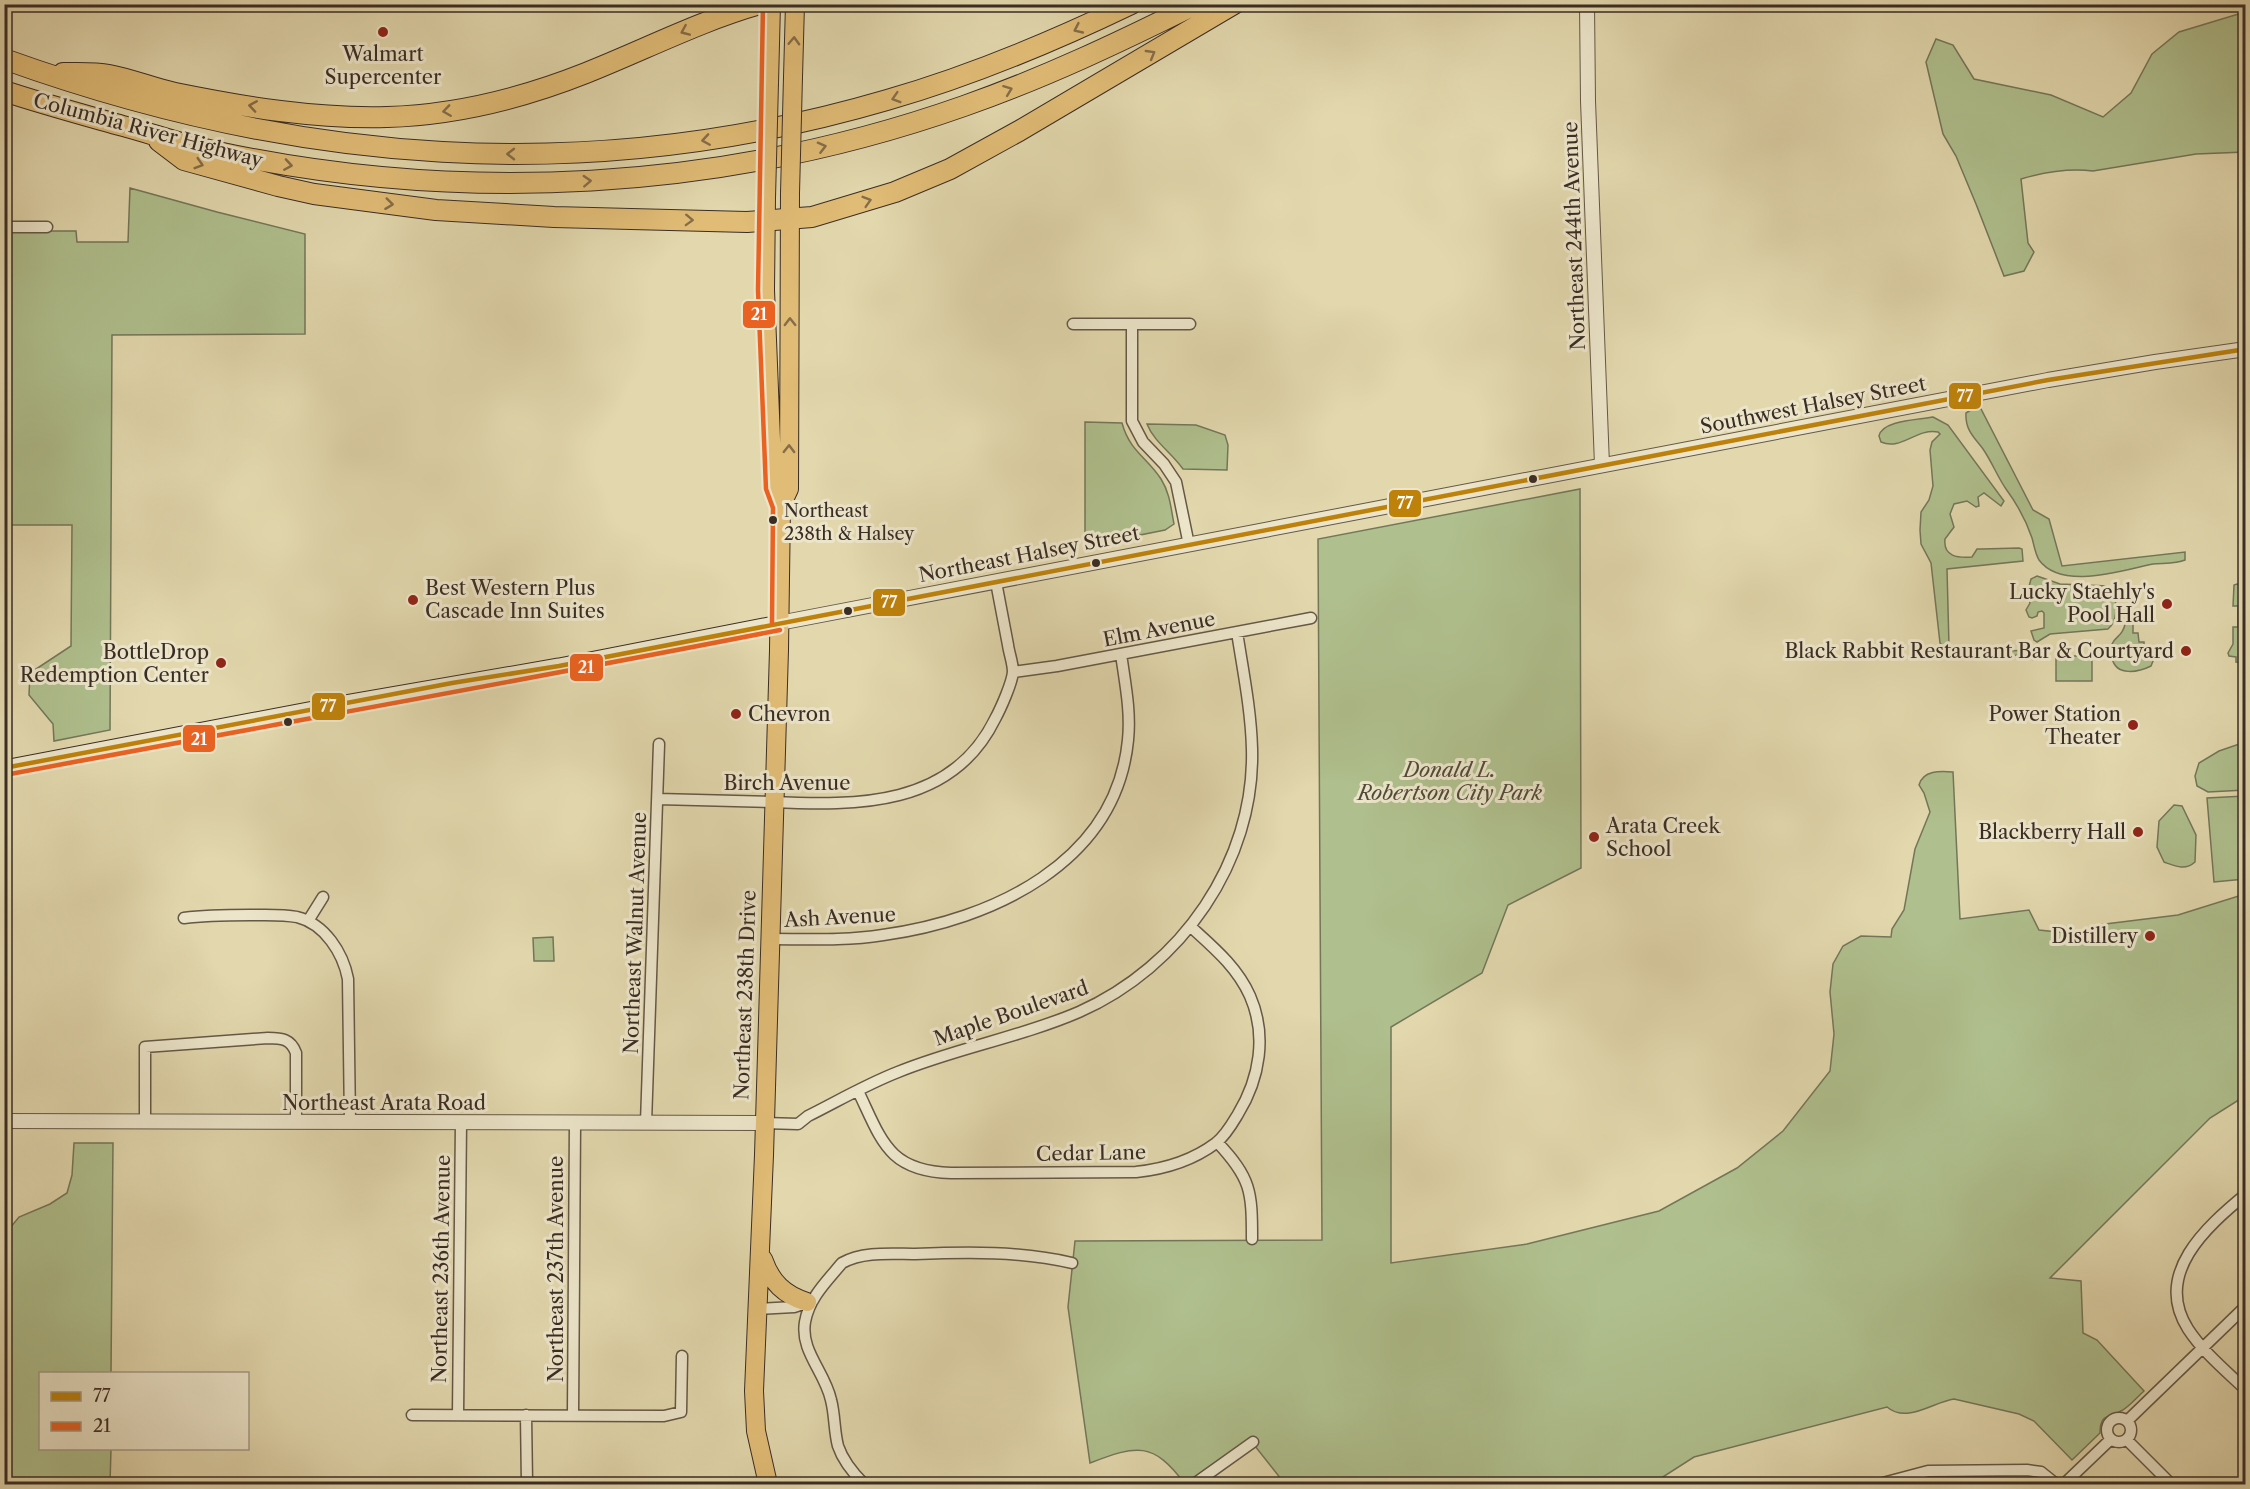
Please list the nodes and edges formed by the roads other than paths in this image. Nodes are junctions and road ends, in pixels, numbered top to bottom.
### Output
1 (760, 4) edge
2 (771, 4) edge
3 (795, 4) edge
4 (1131, 4) edge
5 (1196, 4) edge
6 (1234, 4) edge
7 (1587, 4) edge
8 (4, 59) edge
9 (40, 72) junction
10 (4, 91) edge
11 (150, 134) junction
12 (4, 227) edge
13 (46, 227) dead end
14 (789, 228) junction
15 (765, 230) junction
16 (1073, 324) dead end
17 (1132, 324) junction
18 (1190, 324) dead end
19 (2246, 349) edge
20 (1602, 465) junction
21 (781, 506) junction
22 (1190, 545) junction
23 (996, 582) junction
24 (1311, 618) dead end
25 (779, 623) junction
26 (1236, 632) junction
27 (1121, 654) junction
28 (1013, 672) junction
29 (659, 744) dead end
30 (4, 768) edge
31 (658, 799) junction
32 (774, 802) junction
33 (324, 897) dead end
34 (184, 918) dead end
35 (308, 921) junction
36 (1191, 927) junction
37 (769, 939) junction
38 (858, 1091) junction
39 (4, 1121) edge
40 (145, 1121) junction
41 (296, 1122) junction
42 (350, 1122) junction
43 (461, 1122) junction
44 (575, 1123) junction
45 (646, 1123) junction
46 (764, 1123) junction
47 (1217, 1142) junction
48 (2246, 1194) edge
49 (1252, 1239) dead end
50 (760, 1249) junction
51 (1072, 1263) dead end
52 (809, 1301) junction
53 (2246, 1306) edge
54 (758, 1309) junction
55 (2203, 1348) junction
56 (682, 1356) dead end
57 (2246, 1390) edge
58 (412, 1415) dead end
59 (458, 1415) junction
60 (526, 1415) junction
61 (573, 1415) junction
62 (2127, 1421) junction
63 (2111, 1439) junction
64 (2127, 1440) junction
65 (1253, 1442) dead end
66 (526, 1485) edge
67 (768, 1485) edge
68 (864, 1485) edge
69 (1194, 1485) edge
70 (1879, 1485) edge
71 (2056, 1485) edge
72 (2064, 1485) edge
73 (2171, 1485) edge

1 -> 9 highway
2 - 15 highway, Northeast 238th Drive, bridge
14 -> 3 highway, Northeast 238th Drive, bridge
4 -> 9 highway, Columbia River Highway
11 -> 5 highway, Columbia River Highway
14 -> 6 highway
7 - 20 street, Northeast 244th Avenue
8 - 9 highway, Columbia River Highway
10 - 11 highway, Columbia River Highway
11 -> 15 highway
12 - 13 street
14 - 15 highway
21 -> 14 highway, Northeast 238th Drive
15 - 21 highway, Northeast 238th Drive
16 - 17 street
17 - 18 street
17 - 22 street
19 - 20 street, Southwest Halsey Street
20 - 22 street, Northeast Halsey Street
21 - 25 highway, Northeast 238th Drive
22 - 23 street, Northeast Halsey Street
23 - 25 street, Northeast Halsey Street
23 - 28 street
24 - 26 street, Elm Avenue
25 - 30 main road, Northeast Halsey Street
25 - 32 highway, Northeast 238th Drive
26 - 27 street, Elm Avenue
26 - 36 street, Maple Boulevard
27 - 28 street, Elm Avenue
27 - 37 street, Ash Avenue
28 - 32 street, Birch Avenue
29 - 31 street, Northeast Walnut Avenue
31 - 32 street, Birch Avenue
31 - 45 street, Northeast Walnut Avenue
32 - 37 highway, Northeast 238th Drive
33 - 35 street
34 - 35 street
35 - 42 street
36 - 38 street, Maple Boulevard
36 - 47 street, Cedar Lane
37 - 46 highway, Northeast 238th Drive
38 - 46 street, Maple Boulevard
38 - 47 street, Cedar Lane
39 - 40 street, Northeast Arata Road
40 - 41 street, Northeast Arata Road
40 - 41 street
41 - 42 street, Northeast Arata Road
42 - 43 street, Northeast Arata Road
43 - 44 street, Northeast Arata Road
43 - 59 street, Northeast 236th Avenue
44 - 45 street, Northeast Arata Road
44 - 61 street, Northeast 237th Avenue
45 - 46 street, Northeast Arata Road
46 - 50 highway, Northeast 238th Drive
47 - 49 street
48 - 55 street
50 - 52 highway
50 - 54 highway, Northeast 238th Drive
51 - 52 street
52 - 54 street
52 - 68 street
53 - 55 street
54 - 67 highway, Northeast 238th Drive
55 - 57 street
55 - 62 street
56 - 61 street
58 - 59 street
59 - 60 street
60 - 61 street
60 - 66 street
62 - 63 street
62 - 64 street
63 - 64 street
63 - 72 street
64 - 73 street
65 - 69 street
70 - 71 street

